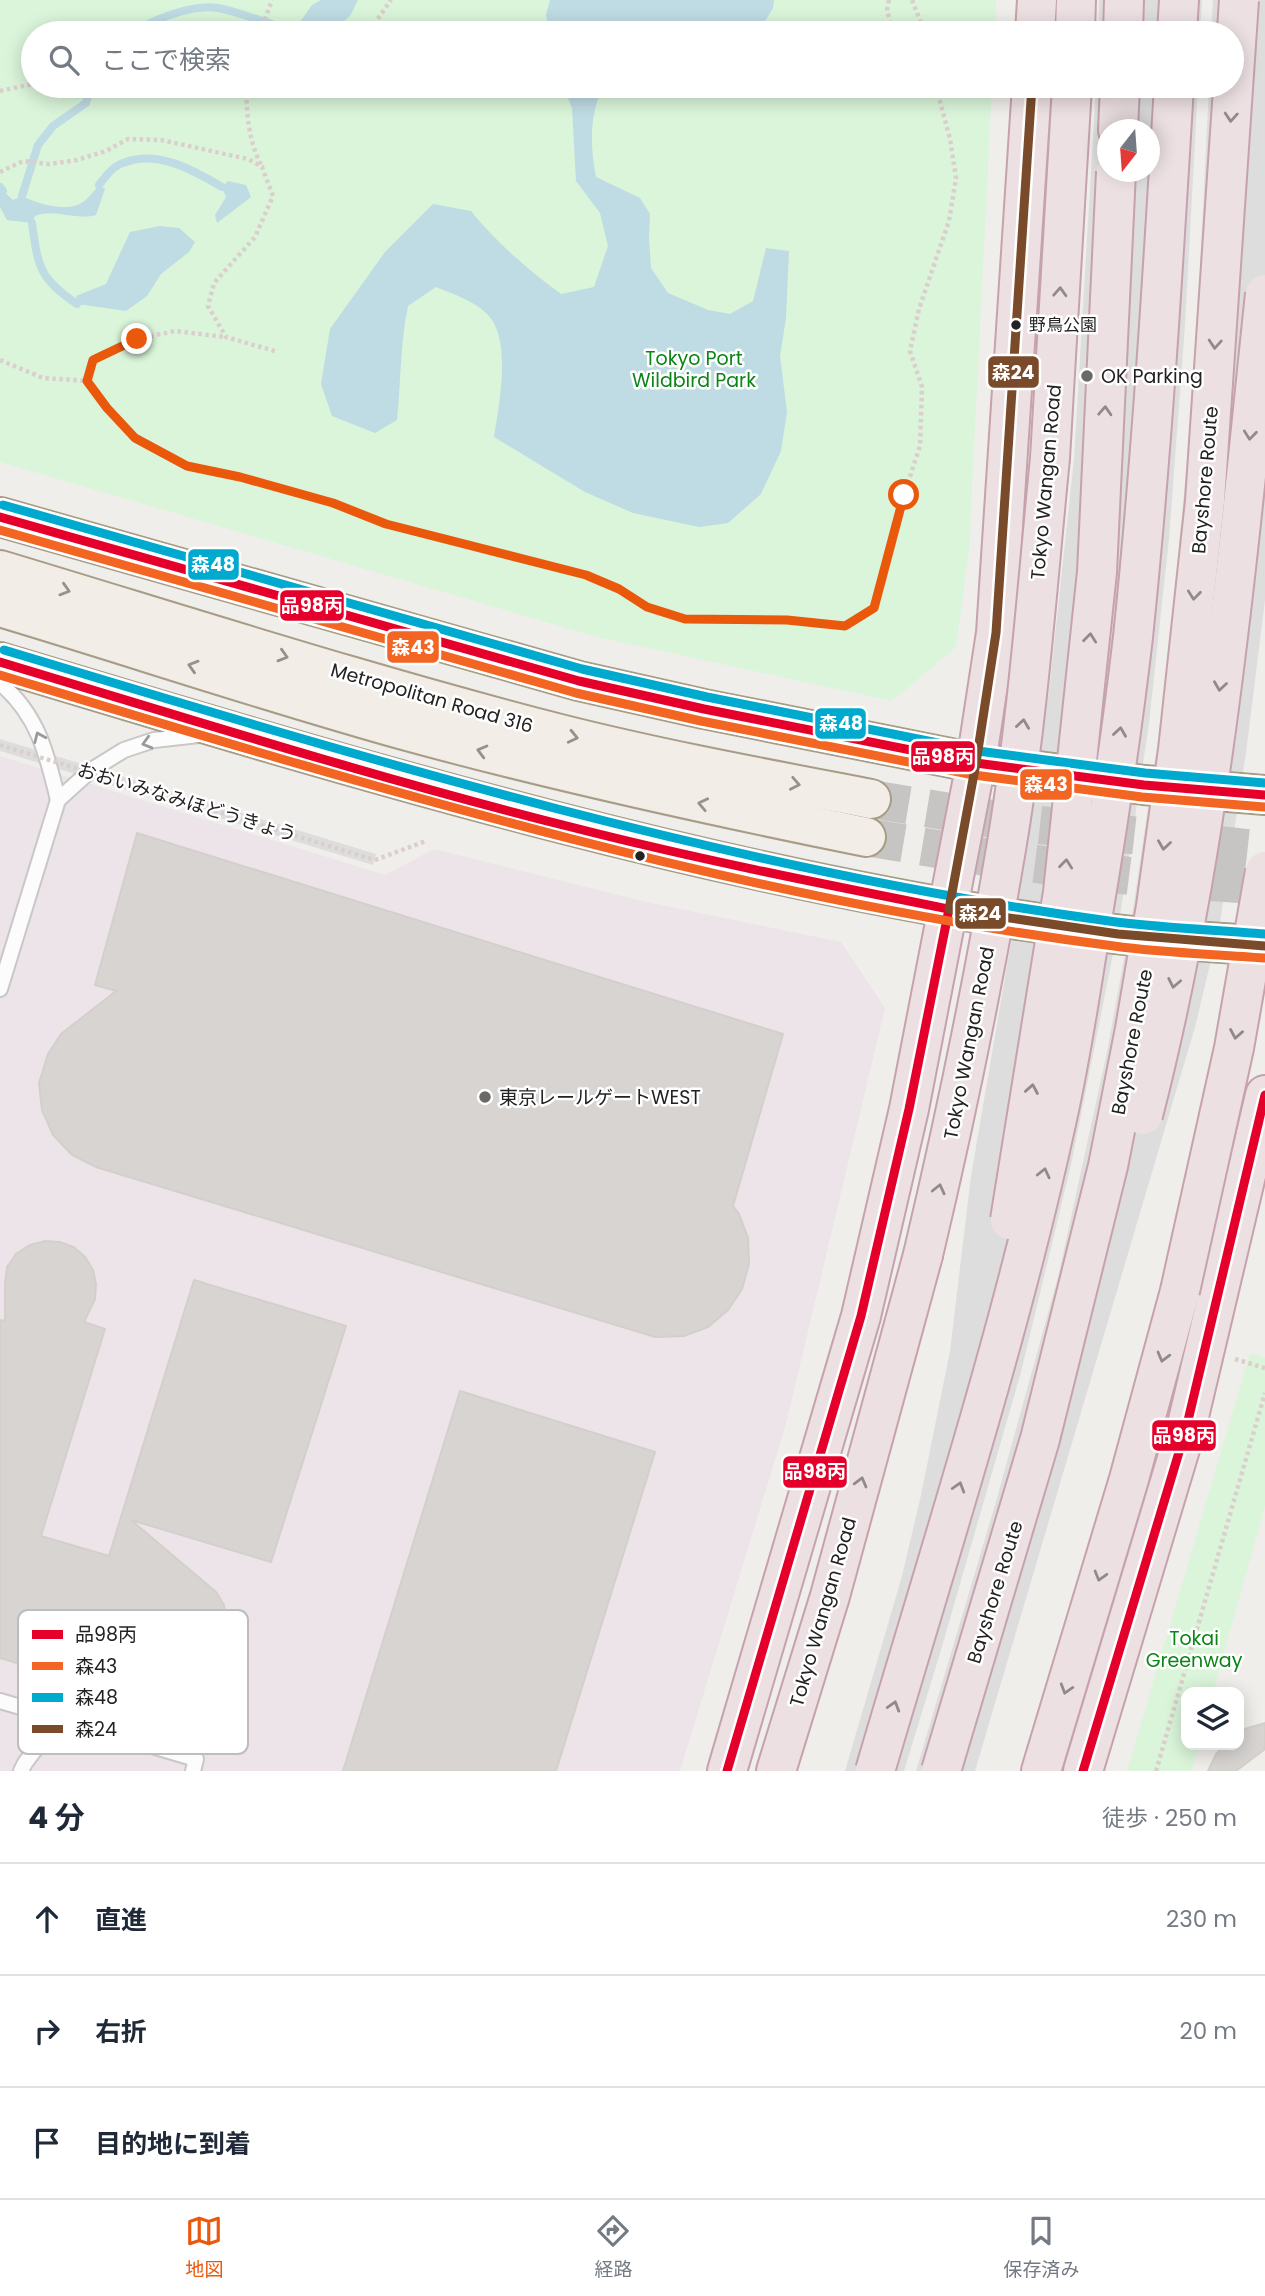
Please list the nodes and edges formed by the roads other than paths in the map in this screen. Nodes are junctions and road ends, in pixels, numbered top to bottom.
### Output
1 (1037, 0) edge
2 (1076, 0) edge
3 (1124, 0) edge
4 (1179, 0) edge
5 (1239, 0) edge
6 (1036, 21) edge
7 (1075, 21) edge
8 (1123, 21) edge
9 (1178, 21) edge
10 (1238, 21) edge
11 (1031, 98) edge
12 (1071, 98) edge
13 (1119, 98) edge
14 (1173, 98) edge
15 (1232, 98) edge
16 (1118, 119) edge
17 (1116, 182) edge
18 (1265, 294) edge
19 (0, 517) edge
20 (0, 570) edge
21 (0, 607) edge
22 (0, 662) edge
23 (0, 683) edge
24 (239, 734) junction
25 (976, 763) junction
26 (1265, 795) edge
27 (871, 799) tunnel mouth
28 (58, 800) junction
29 (866, 836) tunnel mouth
30 (1265, 871) edge
31 (949, 909) junction
32 (1265, 946) edge
33 (0, 989) edge
34 (1265, 1095) edge
35 (978, 1422) junction
36 (1040, 1439) junction
37 (0, 1701) edge
38 (18, 1706) edge
39 (30, 1754) edge
40 (179, 1754) edge
41 (21, 1771) edge
42 (193, 1771) edge
43 (727, 1771) edge
44 (776, 1771) edge
45 (875, 1771) edge
46 (941, 1771) edge
47 (1041, 1771) edge
48 (1083, 1771) edge

1 - 6 highway
2 - 7 highway
3 - 8 highway
4 - 9 highway
5 -> 10 highway, Bayshore Route, bridge
11 - 25 highway
44 -> 12 highway, Tokyo Wangan Road, bridge
13 - 16 highway
35 -> 14 highway, bridge
15 -> 36 highway, Bayshore Route, bridge
35 -> 17 highway, bridge
18 -> 36 highway, bridge
19 - 25 main road
20 -> 27 main road, Metropolitan Road 316
29 -> 21 main road, Metropolitan Road 316
22 - 24 main road
28 -> 23 lane
24 -> 28 lane
24 - 31 main road
25 - 26 main road
25 - 31 highway
28 - 33 lane
30 -> 47 highway, bridge
31 - 32 main road
31 - 43 highway
34 - 48 highway
45 -> 35 highway, bridge
36 - 46 highway, Bayshore Route, bridge
37 - 38 lane
39 - 41 lane
40 - 42 lane

